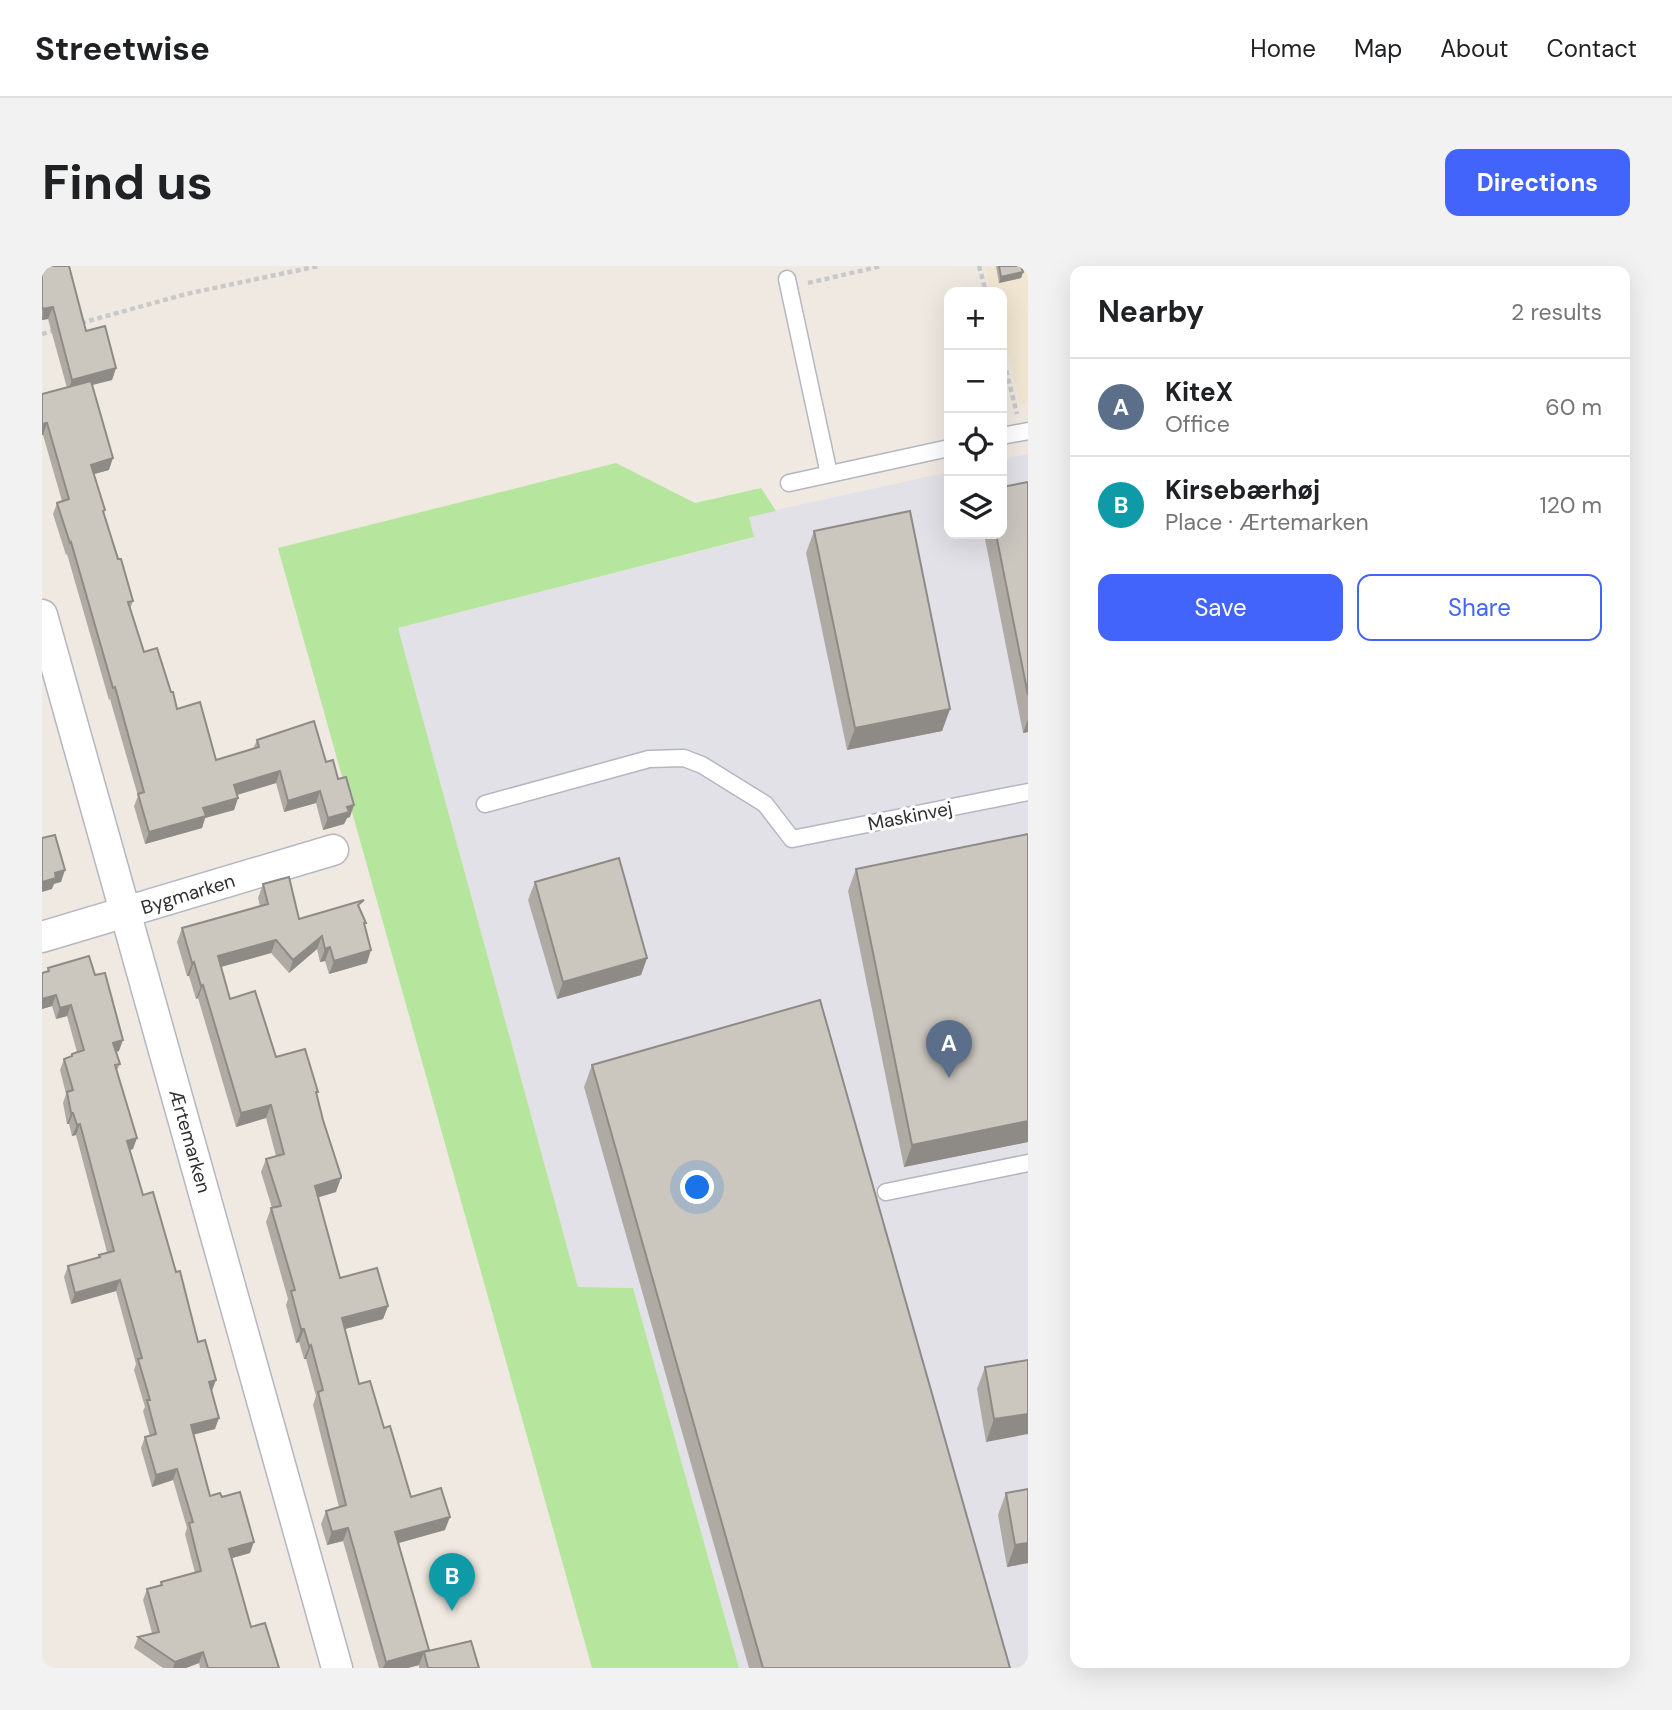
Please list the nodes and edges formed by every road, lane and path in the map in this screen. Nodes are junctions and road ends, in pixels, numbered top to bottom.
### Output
1 (318, 266) edge
2 (882, 266) edge
3 (979, 266) edge
4 (788, 283) joint
5 (985, 287) edge
6 (81, 323) edge
7 (55, 330) edge
8 (42, 334) edge
9 (1007, 371) edge
10 (1025, 431) edge
11 (1007, 435) edge
12 (944, 449) edge
13 (829, 474) junction
14 (789, 482) dead end
15 (42, 615) edge
16 (1028, 792) edge
17 (485, 804) dead end
18 (333, 850) dead end
19 (127, 913) junction
20 (42, 937) edge
21 (1028, 1163) edge
22 (886, 1192) dead end
23 (337, 1668) edge

1 - 6 path
2 - 4 path
3 - 5 path
4 - 13 lane
7 - 8 path
9 - 10 path
10 - 11 lane
12 - 13 lane
13 - 14 lane
15 - 19 street, Ærtemarken
16 - 17 lane, Maskinvej
18 - 19 street, Bygmarken
19 - 20 street, Bygmarken
19 - 23 street, Ærtemarken
21 - 22 lane

